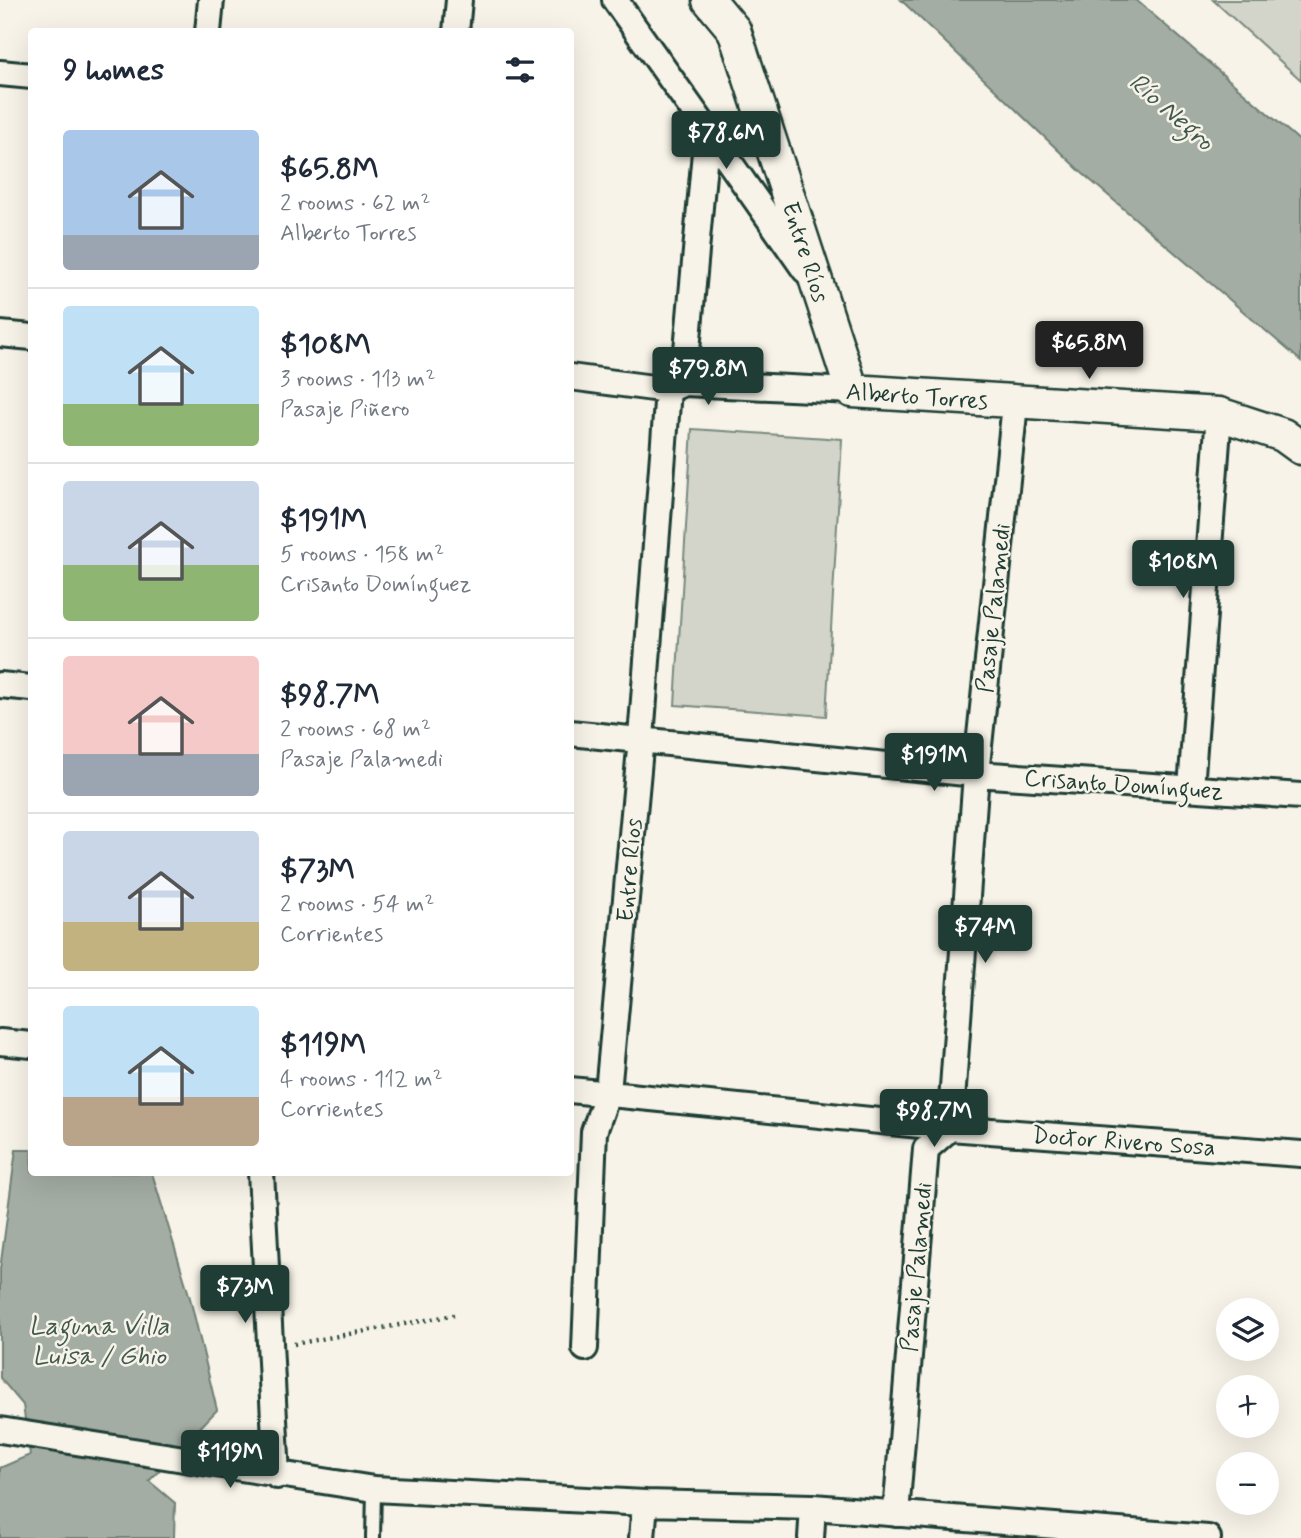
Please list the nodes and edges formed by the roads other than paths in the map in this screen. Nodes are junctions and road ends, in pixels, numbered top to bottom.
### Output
1 (211, 0) edge
2 (459, 0) edge
3 (615, 0) edge
4 (709, 0) edge
5 (208, 28) edge
6 (456, 28) edge
7 (0, 73) edge
8 (28, 76) edge
9 (708, 130) junction
10 (816, 284) junction
11 (0, 334) edge
12 (28, 337) edge
13 (574, 377) edge
14 (676, 386) junction
15 (852, 391) junction
16 (1015, 404) junction
17 (1219, 414) junction
18 (1301, 448) edge
19 (0, 685) edge
20 (28, 688) edge
21 (574, 733) edge
22 (641, 738) junction
23 (976, 774) junction
24 (1191, 788) junction
25 (1301, 796) edge
26 (0, 1042) edge
27 (28, 1045) edge
28 (574, 1090) edge
29 (608, 1092) junction
30 (950, 1128) junction
31 (1301, 1154) edge
32 (261, 1176) edge
33 (585, 1348) dead end
34 (0, 1430) edge
35 (277, 1476) junction
36 (374, 1489) junction
37 (645, 1503) junction
38 (813, 1507) junction
39 (895, 1514) junction
40 (1152, 1536) edge
41 (373, 1538) edge
42 (642, 1538) edge
43 (811, 1538) edge
44 (1208, 1538) edge

1 - 5 street
2 - 6 street
3 - 9 street
4 - 10 street, Entre Ríos
7 - 8 street
9 - 10 street
9 - 14 street, Entre Ríos
10 - 15 street, Entre Ríos
11 - 12 street
13 - 14 street, Alberto Torres
14 - 15 street, Alberto Torres
14 - 22 street, Entre Ríos
15 - 16 street, Alberto Torres
16 - 17 street, Alberto Torres
16 - 23 street, Pasaje Palamedi
17 - 18 street, Alberto Torres
17 - 24 street
19 - 20 street
21 - 22 street, Crisanto Domínguez
22 - 23 street, Crisanto Domínguez
22 - 29 street, Entre Ríos
23 - 24 street, Crisanto Domínguez
23 - 30 street, Pasaje Palamedi
24 - 25 street, Crisanto Domínguez
26 - 27 street
28 - 29 street, Doctor Rivero Sosa
29 - 30 street, Doctor Rivero Sosa
29 - 33 street, Entre Ríos
30 - 31 street, Doctor Rivero Sosa
30 - 39 street, Pasaje Palamedi
32 - 35 street
34 - 35 street
35 - 36 street
36 - 37 street
36 - 41 lane
37 - 38 street
37 - 42 street
38 - 39 street
38 - 43 street
39 - 40 street
40 - 44 street

